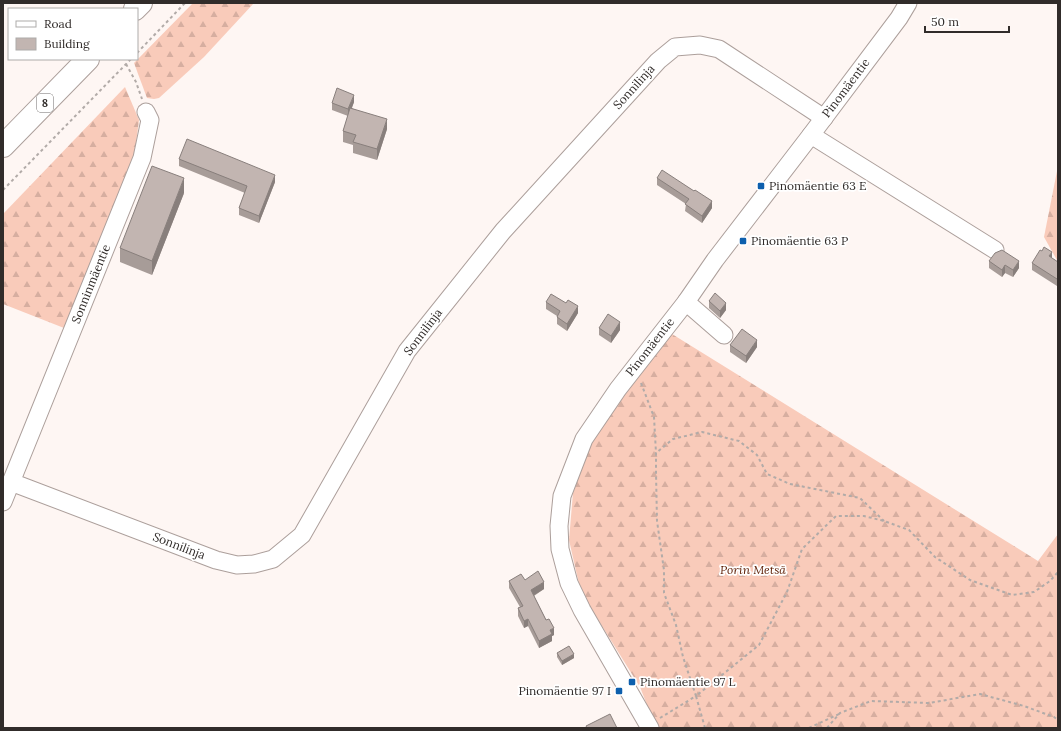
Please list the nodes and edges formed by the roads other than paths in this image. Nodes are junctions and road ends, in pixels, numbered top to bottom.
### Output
1 (908, 3) edge
2 (87, 60) edge
3 (146, 112) road end
4 (824, 118) junction
5 (811, 135) junction
6 (3, 146) edge
7 (995, 250) dead end
8 (686, 302) junction
9 (724, 335) dead end
10 (11, 482) junction
11 (3, 502) edge
12 (649, 727) edge

1 - 4 street, Pinomäentie
2 - 6 highway, 8
3 - 10 street, Sonninmäentie
4 - 5 street, Pinomäentie
4 - 10 street, Sonnilinja
5 - 7 street
5 - 8 street, Pinomäentie
8 - 9 street
8 - 12 street, Pinomäentie
10 - 11 street, Sonninmäentie

